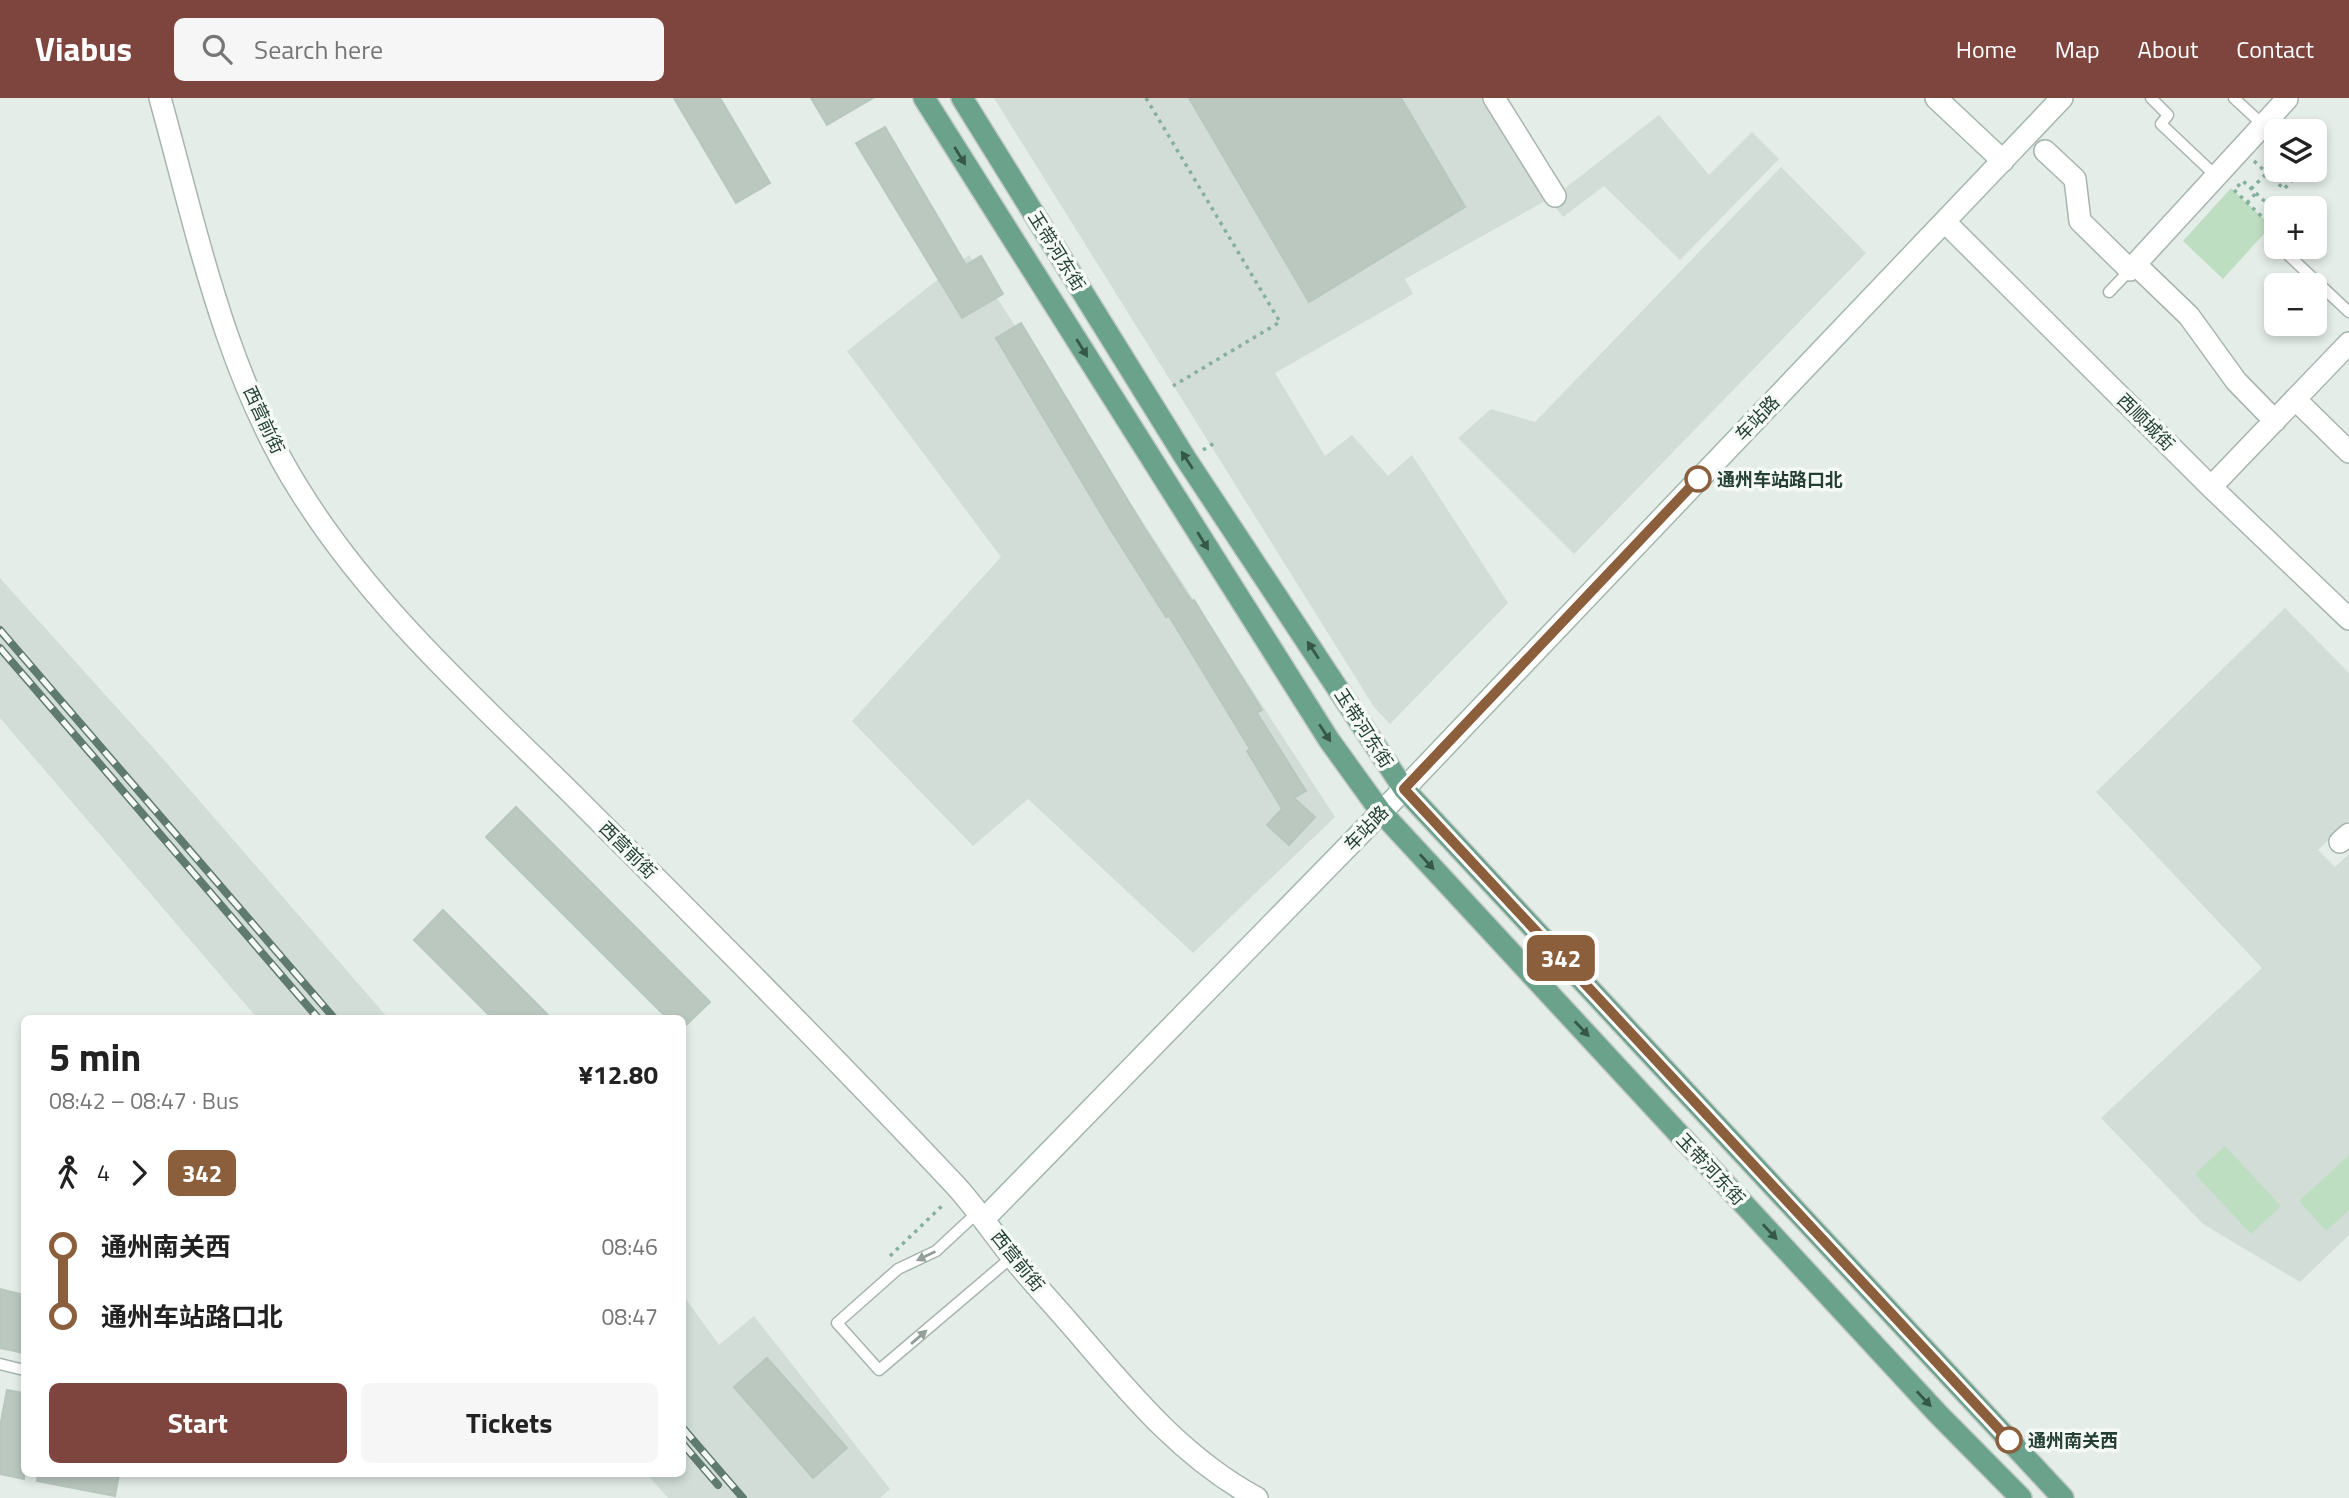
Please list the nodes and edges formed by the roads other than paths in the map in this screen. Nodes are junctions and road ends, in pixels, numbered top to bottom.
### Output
1 (160, 98) edge
2 (924, 98) edge
3 (962, 98) edge
4 (1494, 98) edge
5 (1936, 98) edge
6 (2062, 98) edge
7 (2151, 98) edge
8 (2234, 98) edge
9 (2287, 98) edge
10 (2263, 125) junction
11 (2045, 151) dead end
12 (2003, 161) junction
13 (2216, 176) junction
14 (1555, 196) dead end
15 (1945, 222) junction
16 (2293, 259) edge
17 (2133, 267) junction
18 (2109, 292) dead end
19 (2349, 312) edge
20 (2349, 344) edge
21 (2295, 399) junction
22 (2275, 421) junction
23 (2349, 452) edge
24 (2211, 486) junction
25 (2349, 619) edge
26 (1404, 789) junction
27 (1381, 813) junction
28 (981, 1215) junction
29 (1012, 1256) junction
30 (0, 1364) edge
31 (21, 1369) edge
32 (1258, 1498) edge
33 (2021, 1498) edge
34 (2063, 1498) edge

1 - 28 street, 西营前街
2 -> 27 main road, 玉带河东街
26 -> 3 main road, 玉带河东街
4 - 14 street
5 - 12 street
6 - 12 street, 车站路
7 - 13 lane
8 - 10 lane
9 - 10 street
10 - 13 street
11 - 17 street
12 - 15 street, 车站路
13 - 17 street
15 - 24 street, 西顺城街
15 - 26 street, 车站路
16 - 19 lane
17 - 18 lane
17 - 22 street
20 - 21 street
21 - 22 street
21 - 23 street
22 - 24 street
24 - 25 street, 西顺城街
26 - 27 street, 车站路
26 - 34 main road, 玉带河东街
27 - 28 street, 车站路
27 -> 33 main road, 玉带河东街
28 - 29 street, 西营前街
28 -> 29 lane
29 - 32 street, 西营前街
30 - 31 lane

